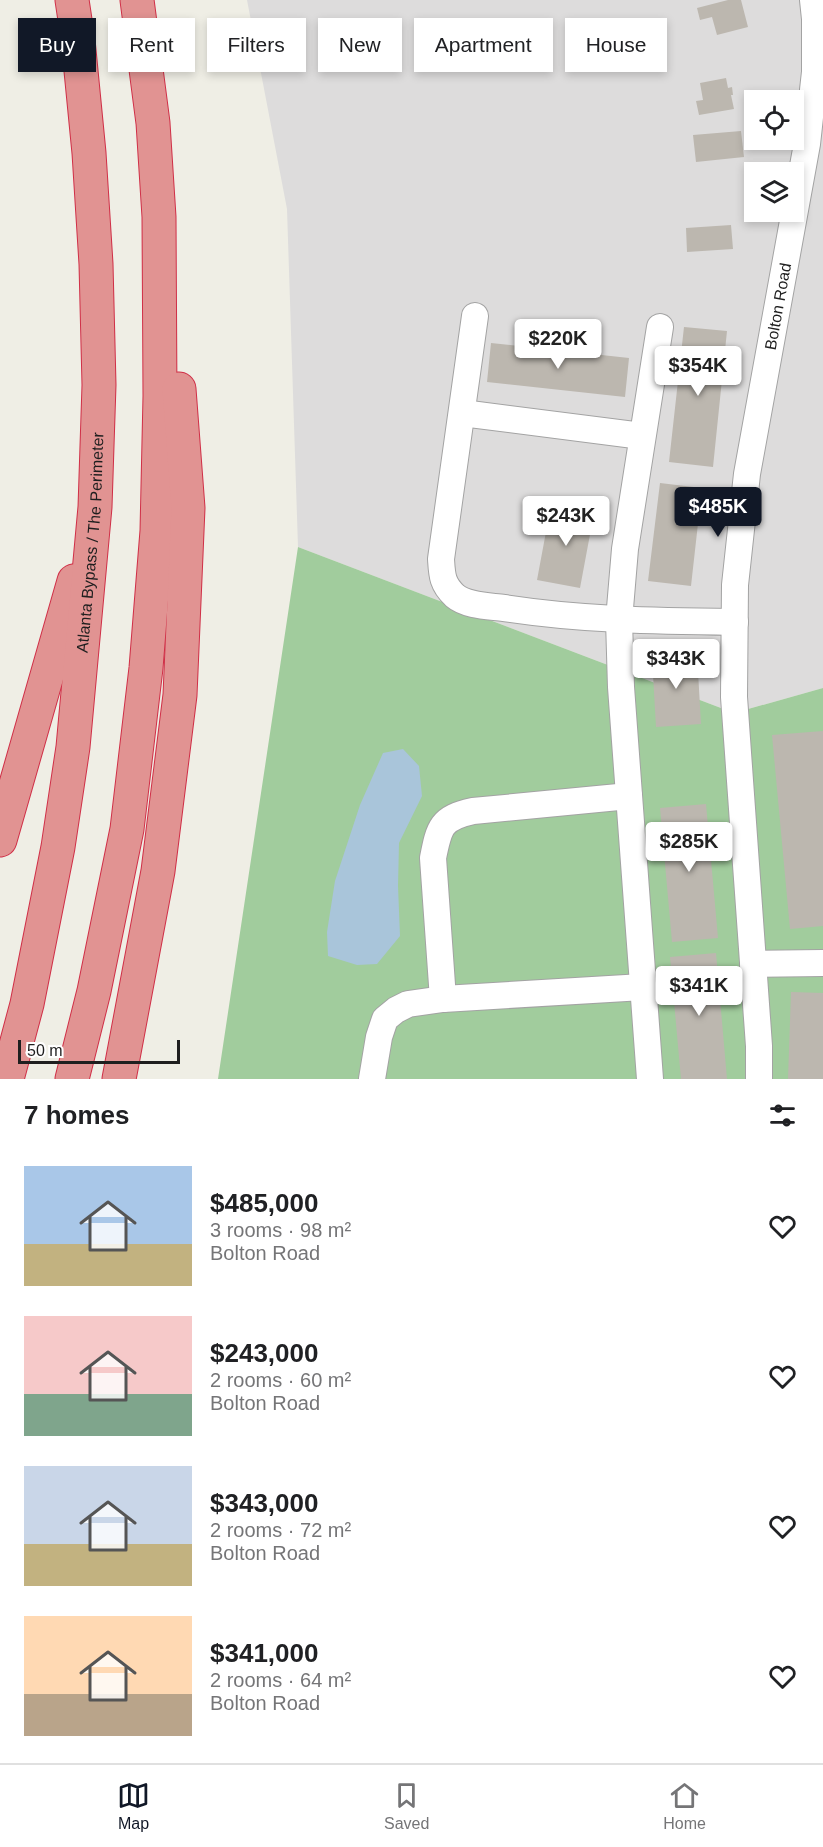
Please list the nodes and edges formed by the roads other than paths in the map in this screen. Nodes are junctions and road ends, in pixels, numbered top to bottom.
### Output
1 (72, 0) edge
2 (137, 0) edge
3 (813, 0) edge
4 (159, 217) junction
5 (475, 316) dead end
6 (660, 327) dead end
7 (462, 413) junction
8 (642, 436) junction
9 (95, 507) junction
10 (619, 620) junction
11 (735, 622) junction
12 (629, 796) junction
13 (0, 840) edge
14 (823, 963) edge
15 (753, 964) junction
16 (643, 987) junction
17 (443, 999) junction
18 (7, 1079) edge
19 (72, 1079) edge
20 (119, 1079) edge
21 (372, 1079) edge
22 (650, 1079) edge
23 (759, 1079) edge

1 - 9 highway, Atlanta Bypass / The Perimeter
2 - 4 highway
3 - 11 street, Bolton Road
4 - 19 highway
4 - 20 highway
5 - 7 street
6 - 8 street
7 - 8 street
7 - 10 street
8 - 10 street
9 - 13 highway
9 - 18 highway, Atlanta Bypass / The Perimeter
10 - 11 street
10 - 12 street
11 - 15 street, Bolton Road
12 - 16 street
12 - 17 street
14 - 15 street
15 - 23 street, Bolton Road
16 - 17 street
16 - 22 street
17 - 21 street

